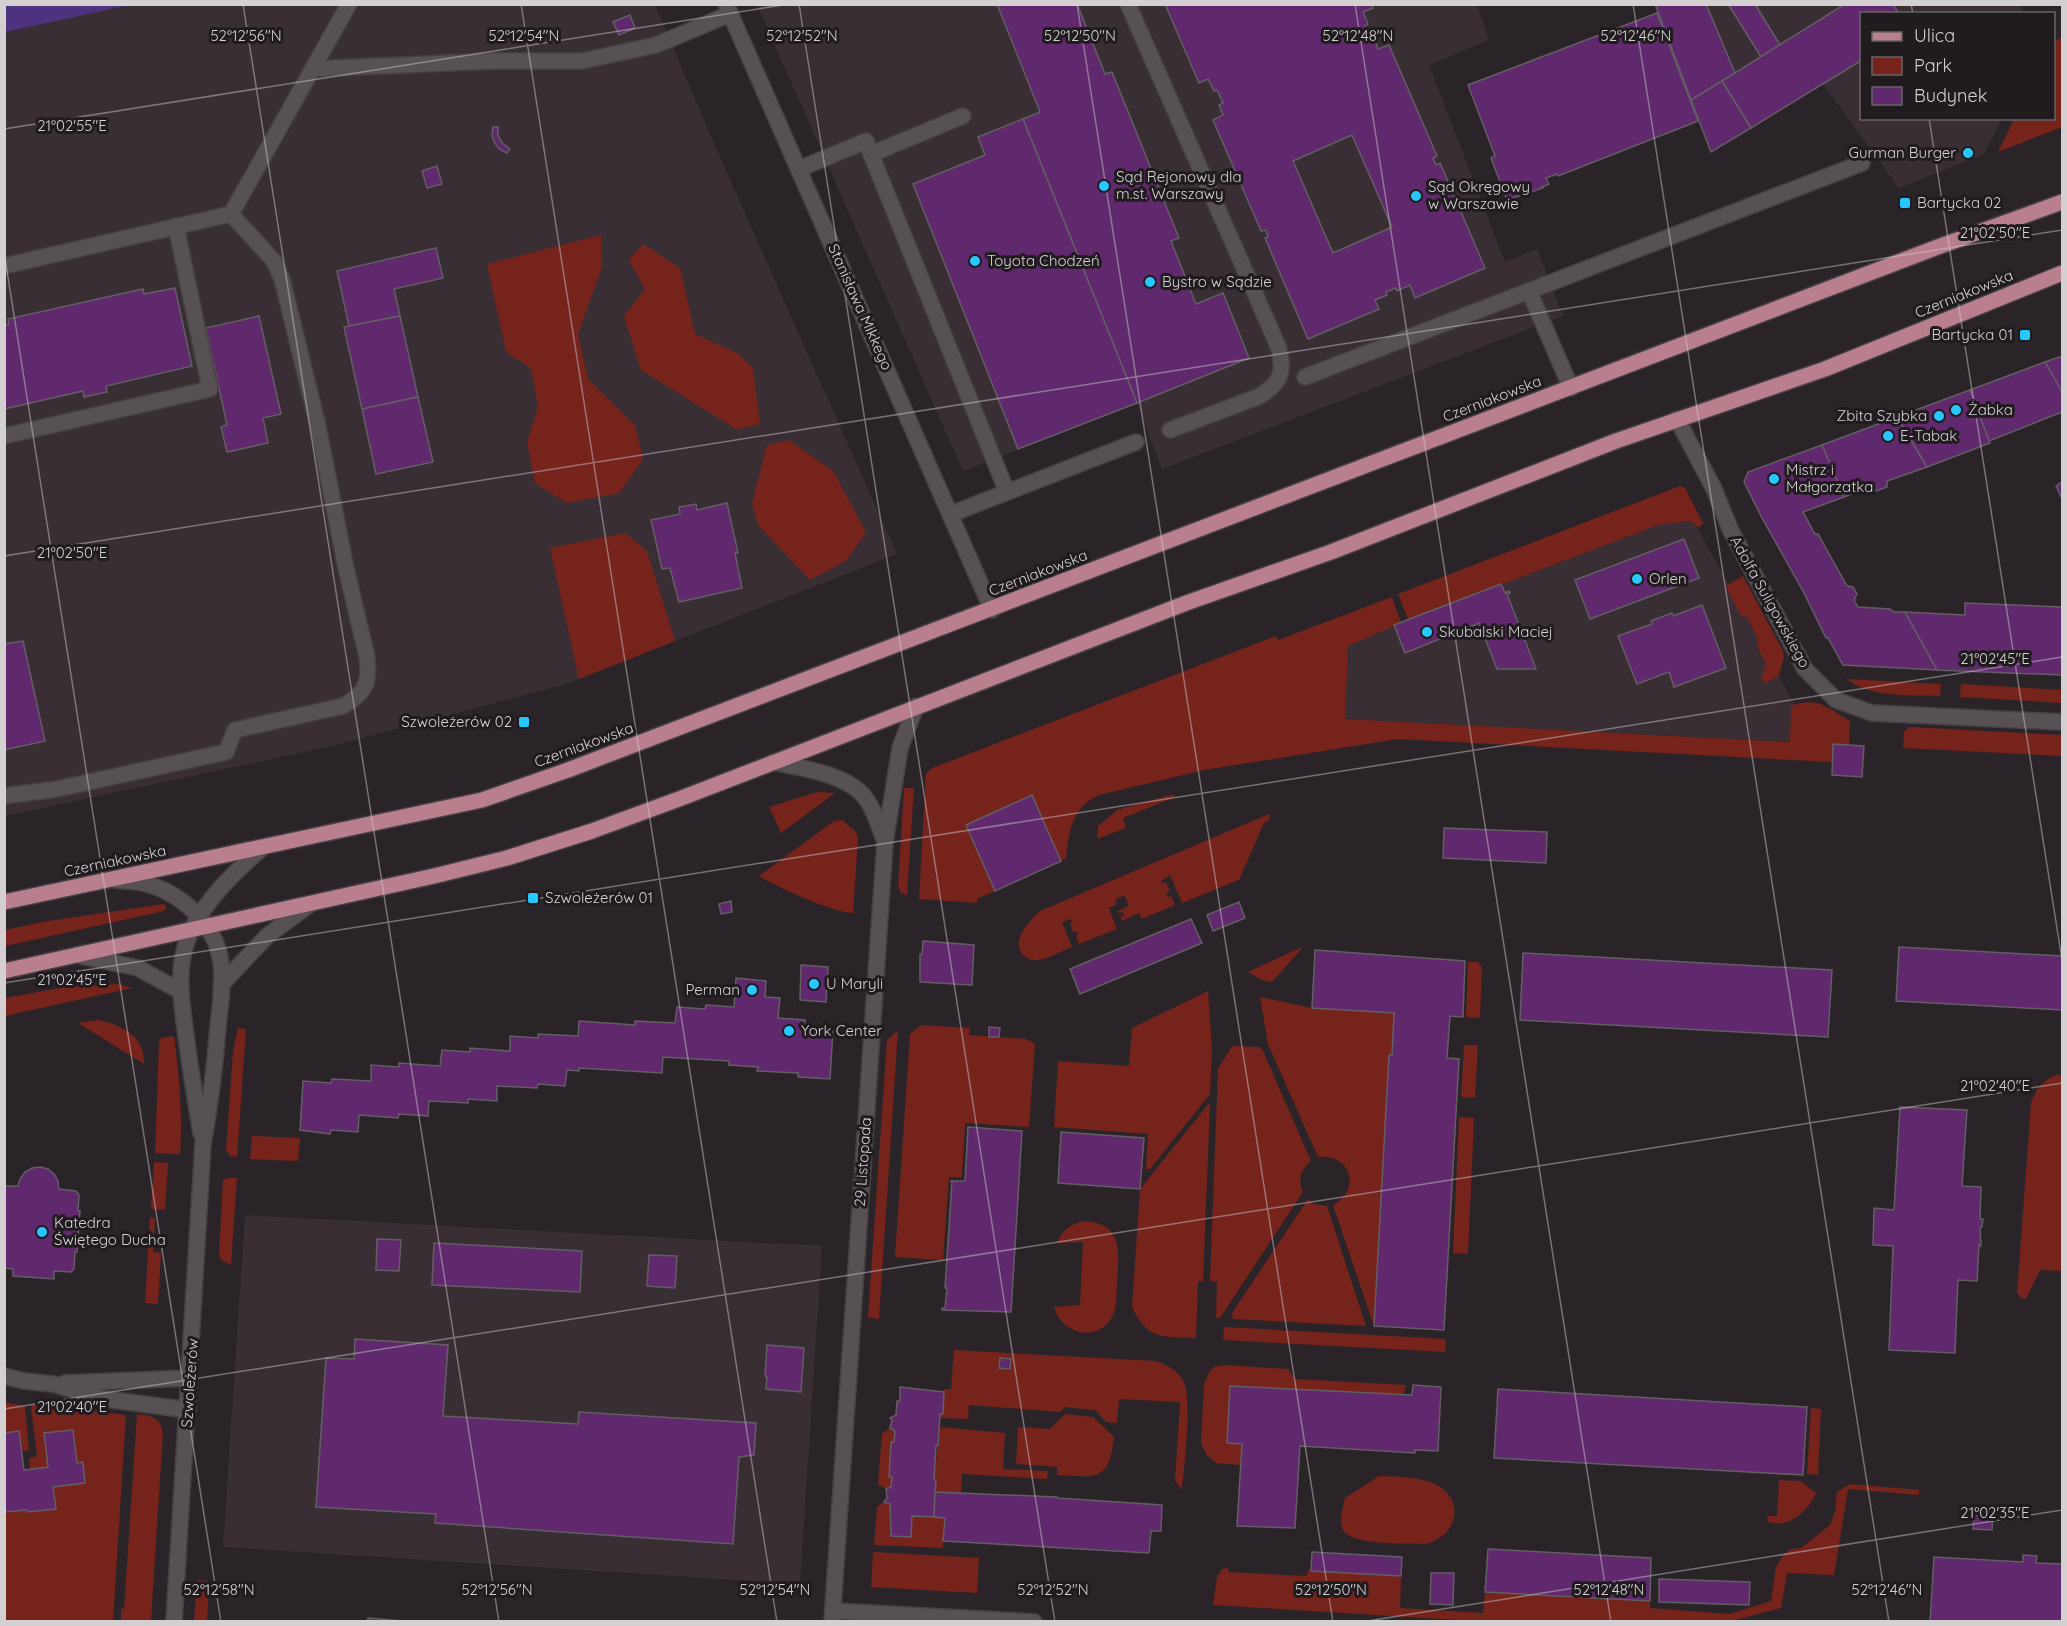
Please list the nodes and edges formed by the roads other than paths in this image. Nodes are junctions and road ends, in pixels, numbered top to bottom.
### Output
1 (349, 4) edge
2 (1128, 4) edge
3 (728, 9) edge
4 (313, 69) junction
5 (963, 116) dead end
6 (871, 154) junction
7 (1862, 163) dead end
8 (799, 169) junction
9 (2062, 202) edge
10 (231, 214) junction
11 (176, 226) junction
12 (4, 266) edge
13 (2062, 273) edge
14 (1529, 291) junction
15 (1305, 377) dead end
16 (1571, 388) junction
17 (1677, 419) junction
18 (1170, 430) dead end
19 (4, 436) edge
20 (1136, 442) dead end
21 (1007, 492) junction
22 (951, 514) junction
23 (992, 610) junction
24 (916, 706) junction
25 (2062, 722) edge
26 (773, 762) junction
27 (4, 796) edge
28 (885, 842) junction
29 (262, 848) junction
30 (112, 880) junction
31 (4, 903) edge
32 (309, 905) junction
33 (204, 922) junction
34 (190, 931) junction
35 (77, 956) junction
36 (4, 971) edge
37 (221, 985) junction
38 (180, 991) junction
39 (203, 1144) junction
40 (4, 1376) edge
41 (190, 1378) junction
42 (53, 1384) junction
43 (188, 1410) junction
44 (833, 1616) edge
45 (174, 1622) edge
46 (1034, 1622) edge

1 - 4 street
2 - 18 street
3 - 4 street
3 - 8 street, Stanisława Mikkego
4 - 10 street
5 - 6 street
6 - 8 street
6 - 21 street
7 - 14 street
8 - 22 street, Stanisława Mikkego
9 - 16 main road, Czerniakowska
10 - 11 street
10 - 27 street
11 - 12 street
11 - 19 street
13 - 17 main road, Czerniakowska
14 - 15 street
14 - 16 street
16 - 23 main road, Czerniakowska
17 - 24 main road, Czerniakowska
17 - 25 street, Adolfa Suligowskiego
20 - 21 street
21 - 22 street
22 - 23 street, Stanisława Mikkego
23 - 29 main road, Czerniakowska
24 - 26 main road, Czerniakowska
24 - 28 street, 29 Listopada
26 - 28 street
26 - 32 main road, Czerniakowska
28 - 44 street, 29 Listopada
29 - 30 main road, Czerniakowska
29 - 33 street
30 - 31 main road, Czerniakowska
30 - 33 street, Szwoleżerów
32 - 33 main road, Czerniakowska
32 - 37 street
33 - 34 main road, Czerniakowska
33 - 37 street, Szwoleżerów
34 - 35 main road, Czerniakowska
34 - 38 street, Szwoleżerów
35 - 36 main road, Czerniakowska
35 - 38 street
37 - 39 street, Szwoleżerów
38 - 39 street, Szwoleżerów
39 - 41 street, Szwoleżerów
40 - 42 street
41 - 42 street
41 - 43 street, Szwoleżerów
42 - 43 street
43 - 45 street, Szwoleżerów
44 - 46 street

